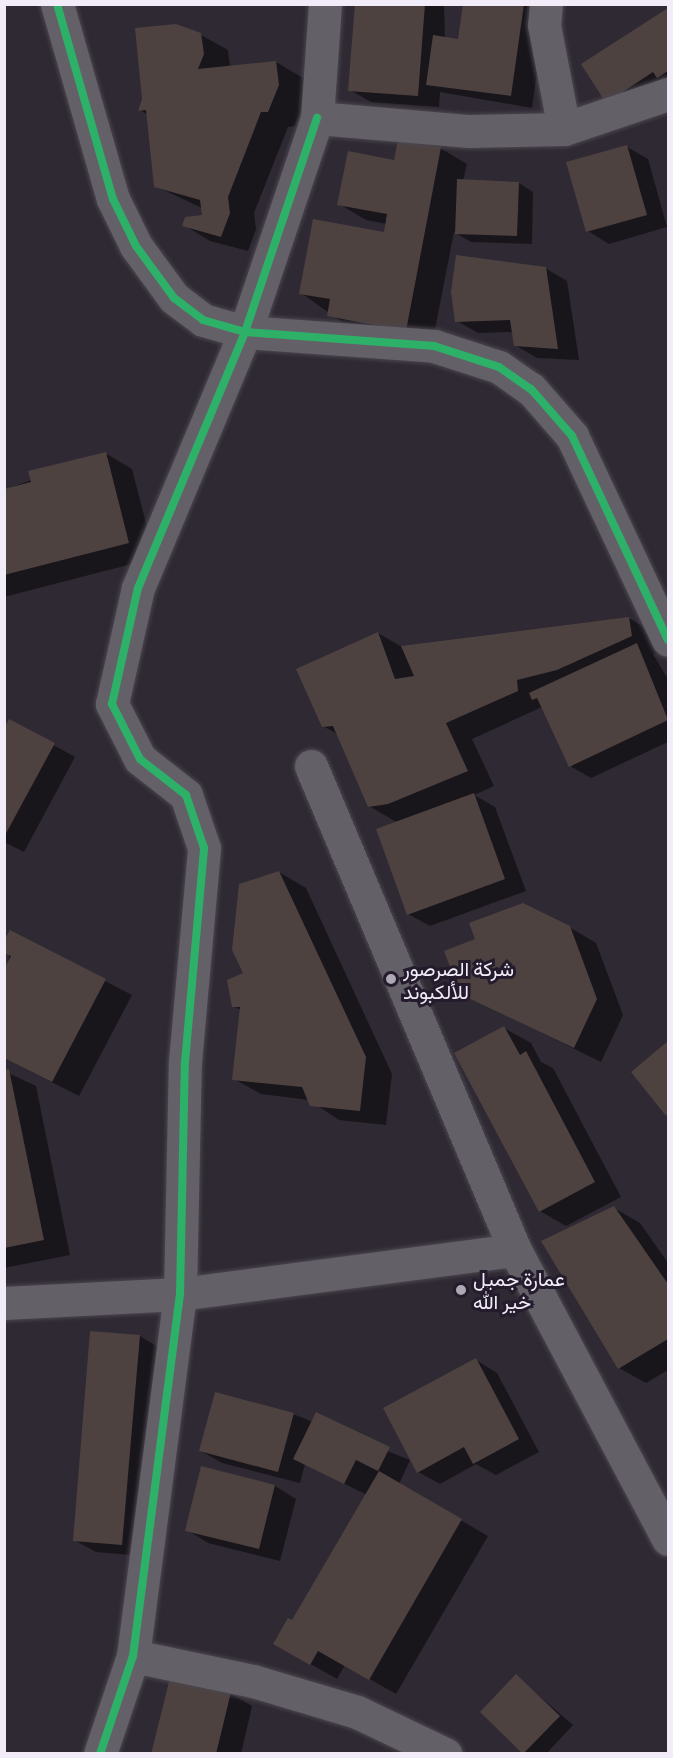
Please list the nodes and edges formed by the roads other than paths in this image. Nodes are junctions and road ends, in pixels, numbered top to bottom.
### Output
1 (57, 4) edge
2 (325, 4) edge
3 (546, 4) edge
4 (669, 94) edge
5 (316, 118) junction
6 (564, 129) junction
7 (245, 332) junction
8 (669, 640) edge
9 (311, 766) dead end
10 (515, 1250) junction
11 (180, 1293) junction
12 (4, 1303) edge
13 (669, 1539) edge
14 (133, 1656) junction
15 (100, 1754) edge
16 (444, 1754) edge

1 - 7 street
2 - 5 street
3 - 6 street
4 - 6 street
5 - 6 street
5 - 7 street
7 - 8 street
7 - 11 street
9 - 10 street
10 - 11 street
10 - 13 street
11 - 12 street
11 - 14 street
14 - 15 street
14 - 16 street

